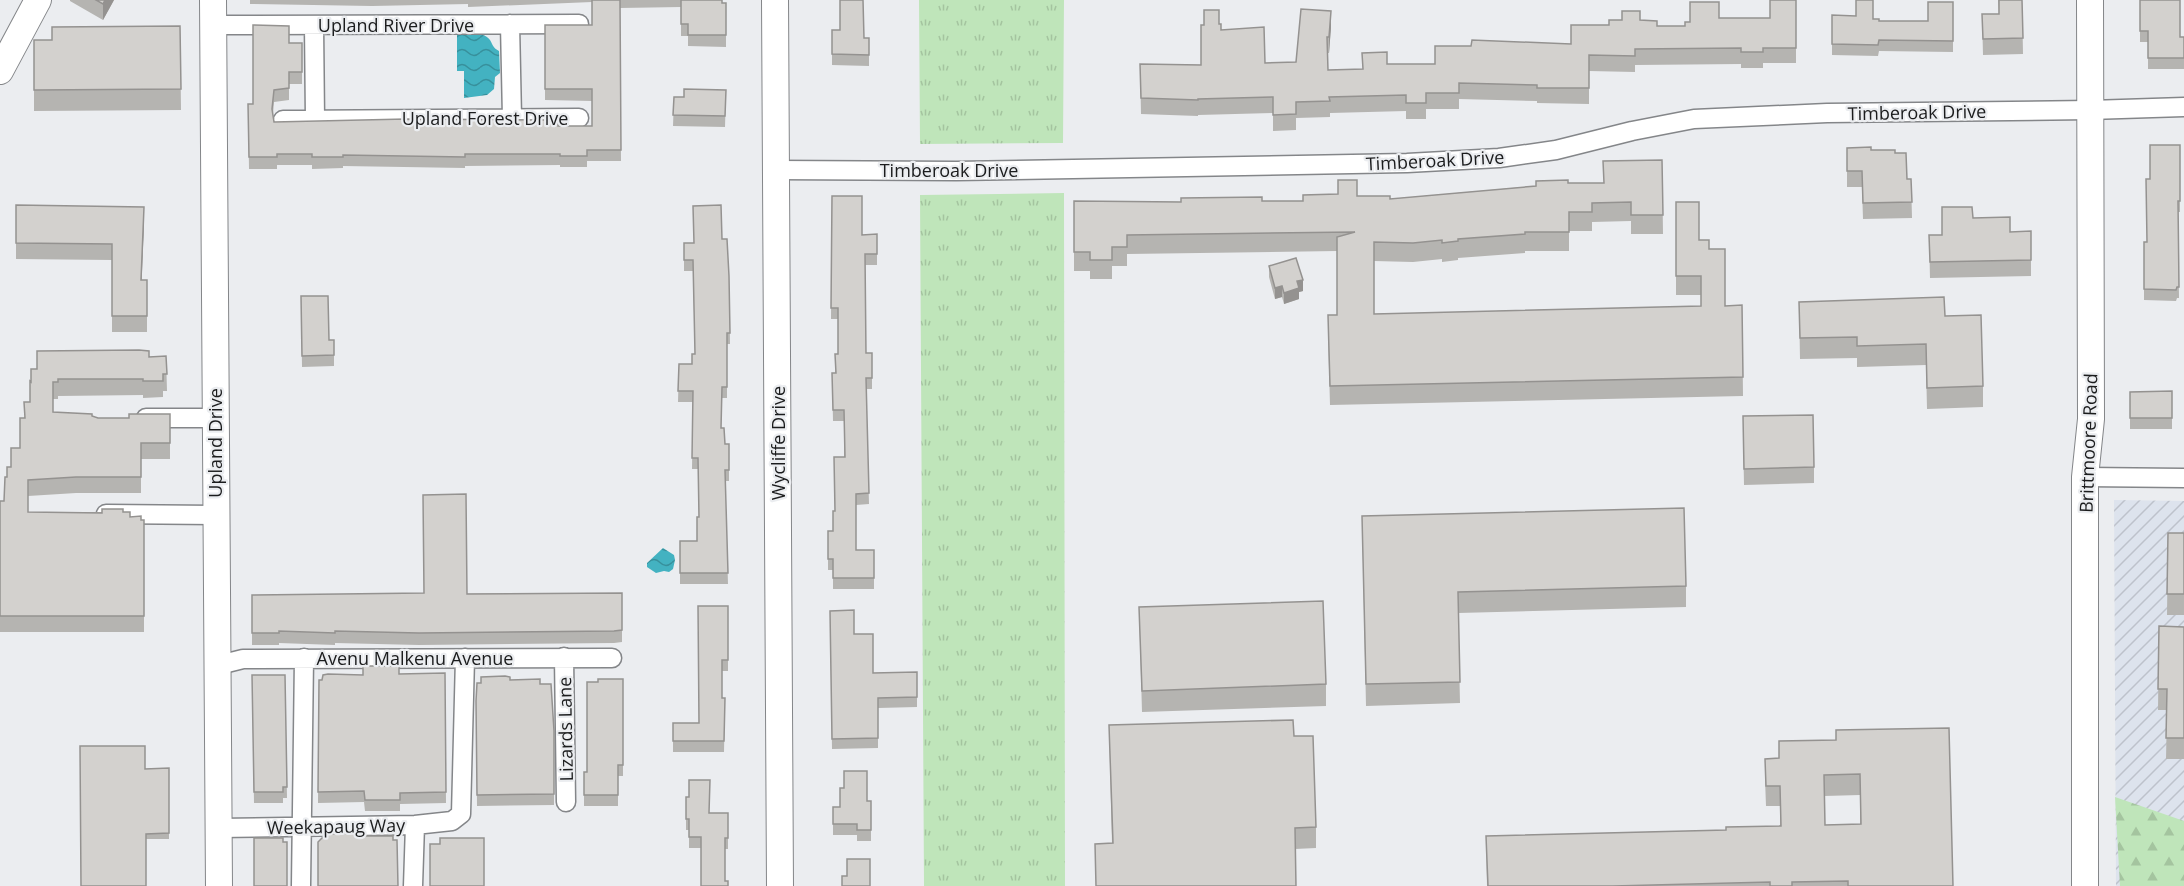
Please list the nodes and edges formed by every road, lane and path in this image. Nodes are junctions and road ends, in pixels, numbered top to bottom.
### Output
1 (38, 0) edge
2 (213, 0) edge
3 (775, 0) edge
4 (2090, 0) edge
5 (510, 24) junction
6 (579, 24) edge
7 (213, 25) junction
8 (314, 25) junction
9 (0, 71) edge
10 (2184, 106) edge
11 (2090, 110) junction
12 (512, 118) junction
13 (579, 118) dead end
14 (284, 120) edge
15 (315, 120) junction
16 (776, 170) junction
17 (126, 418) edge
18 (215, 418) junction
19 (2085, 477) junction
20 (2184, 478) edge
21 (90, 514) edge
22 (216, 515) junction
23 (564, 657) junction
24 (304, 658) junction
25 (465, 658) junction
26 (612, 658) dead end
27 (219, 665) junction
28 (566, 802) dead end
29 (415, 825) junction
30 (304, 827) junction
31 (219, 828) junction
32 (219, 886) edge
33 (302, 886) edge
34 (413, 886) edge
35 (780, 886) edge
36 (2085, 886) edge

1 - 9 street
2 - 7 street, Upland Drive
3 - 16 street, Wycliffe Drive
4 - 11 street, Brittmoore Road
5 - 6 street, Upland River Drive
5 - 8 street, Upland River Drive
5 - 12 street
7 - 8 street, Upland River Drive
7 - 18 street, Upland Drive
8 - 15 street
10 - 11 street, Timberoak Drive
11 - 16 street, Timberoak Drive
11 - 19 street, Brittmoore Road
12 - 13 street, Upland Forest Drive
12 - 15 street, Upland Forest Drive
14 - 15 street, Upland Forest Drive
16 - 35 street, Wycliffe Drive
17 - 18 street
18 - 22 street, Upland Drive
19 - 20 street
19 - 36 street, Brittmoore Road
21 - 22 street
22 - 27 street, Upland Drive
23 - 25 street, Avenu Malkenu Avenue
23 - 26 street, Avenu Malkenu Avenue
23 - 28 street, Lizards Lane
24 - 25 street, Avenu Malkenu Avenue
24 - 27 street, Avenu Malkenu Avenue
24 - 30 street
25 - 29 street, Weekapaug Way
27 - 31 street, Upland Drive
29 - 30 street, Weekapaug Way
29 - 34 street
30 - 31 street, Weekapaug Way
30 - 33 street
31 - 32 street, Upland Drive

